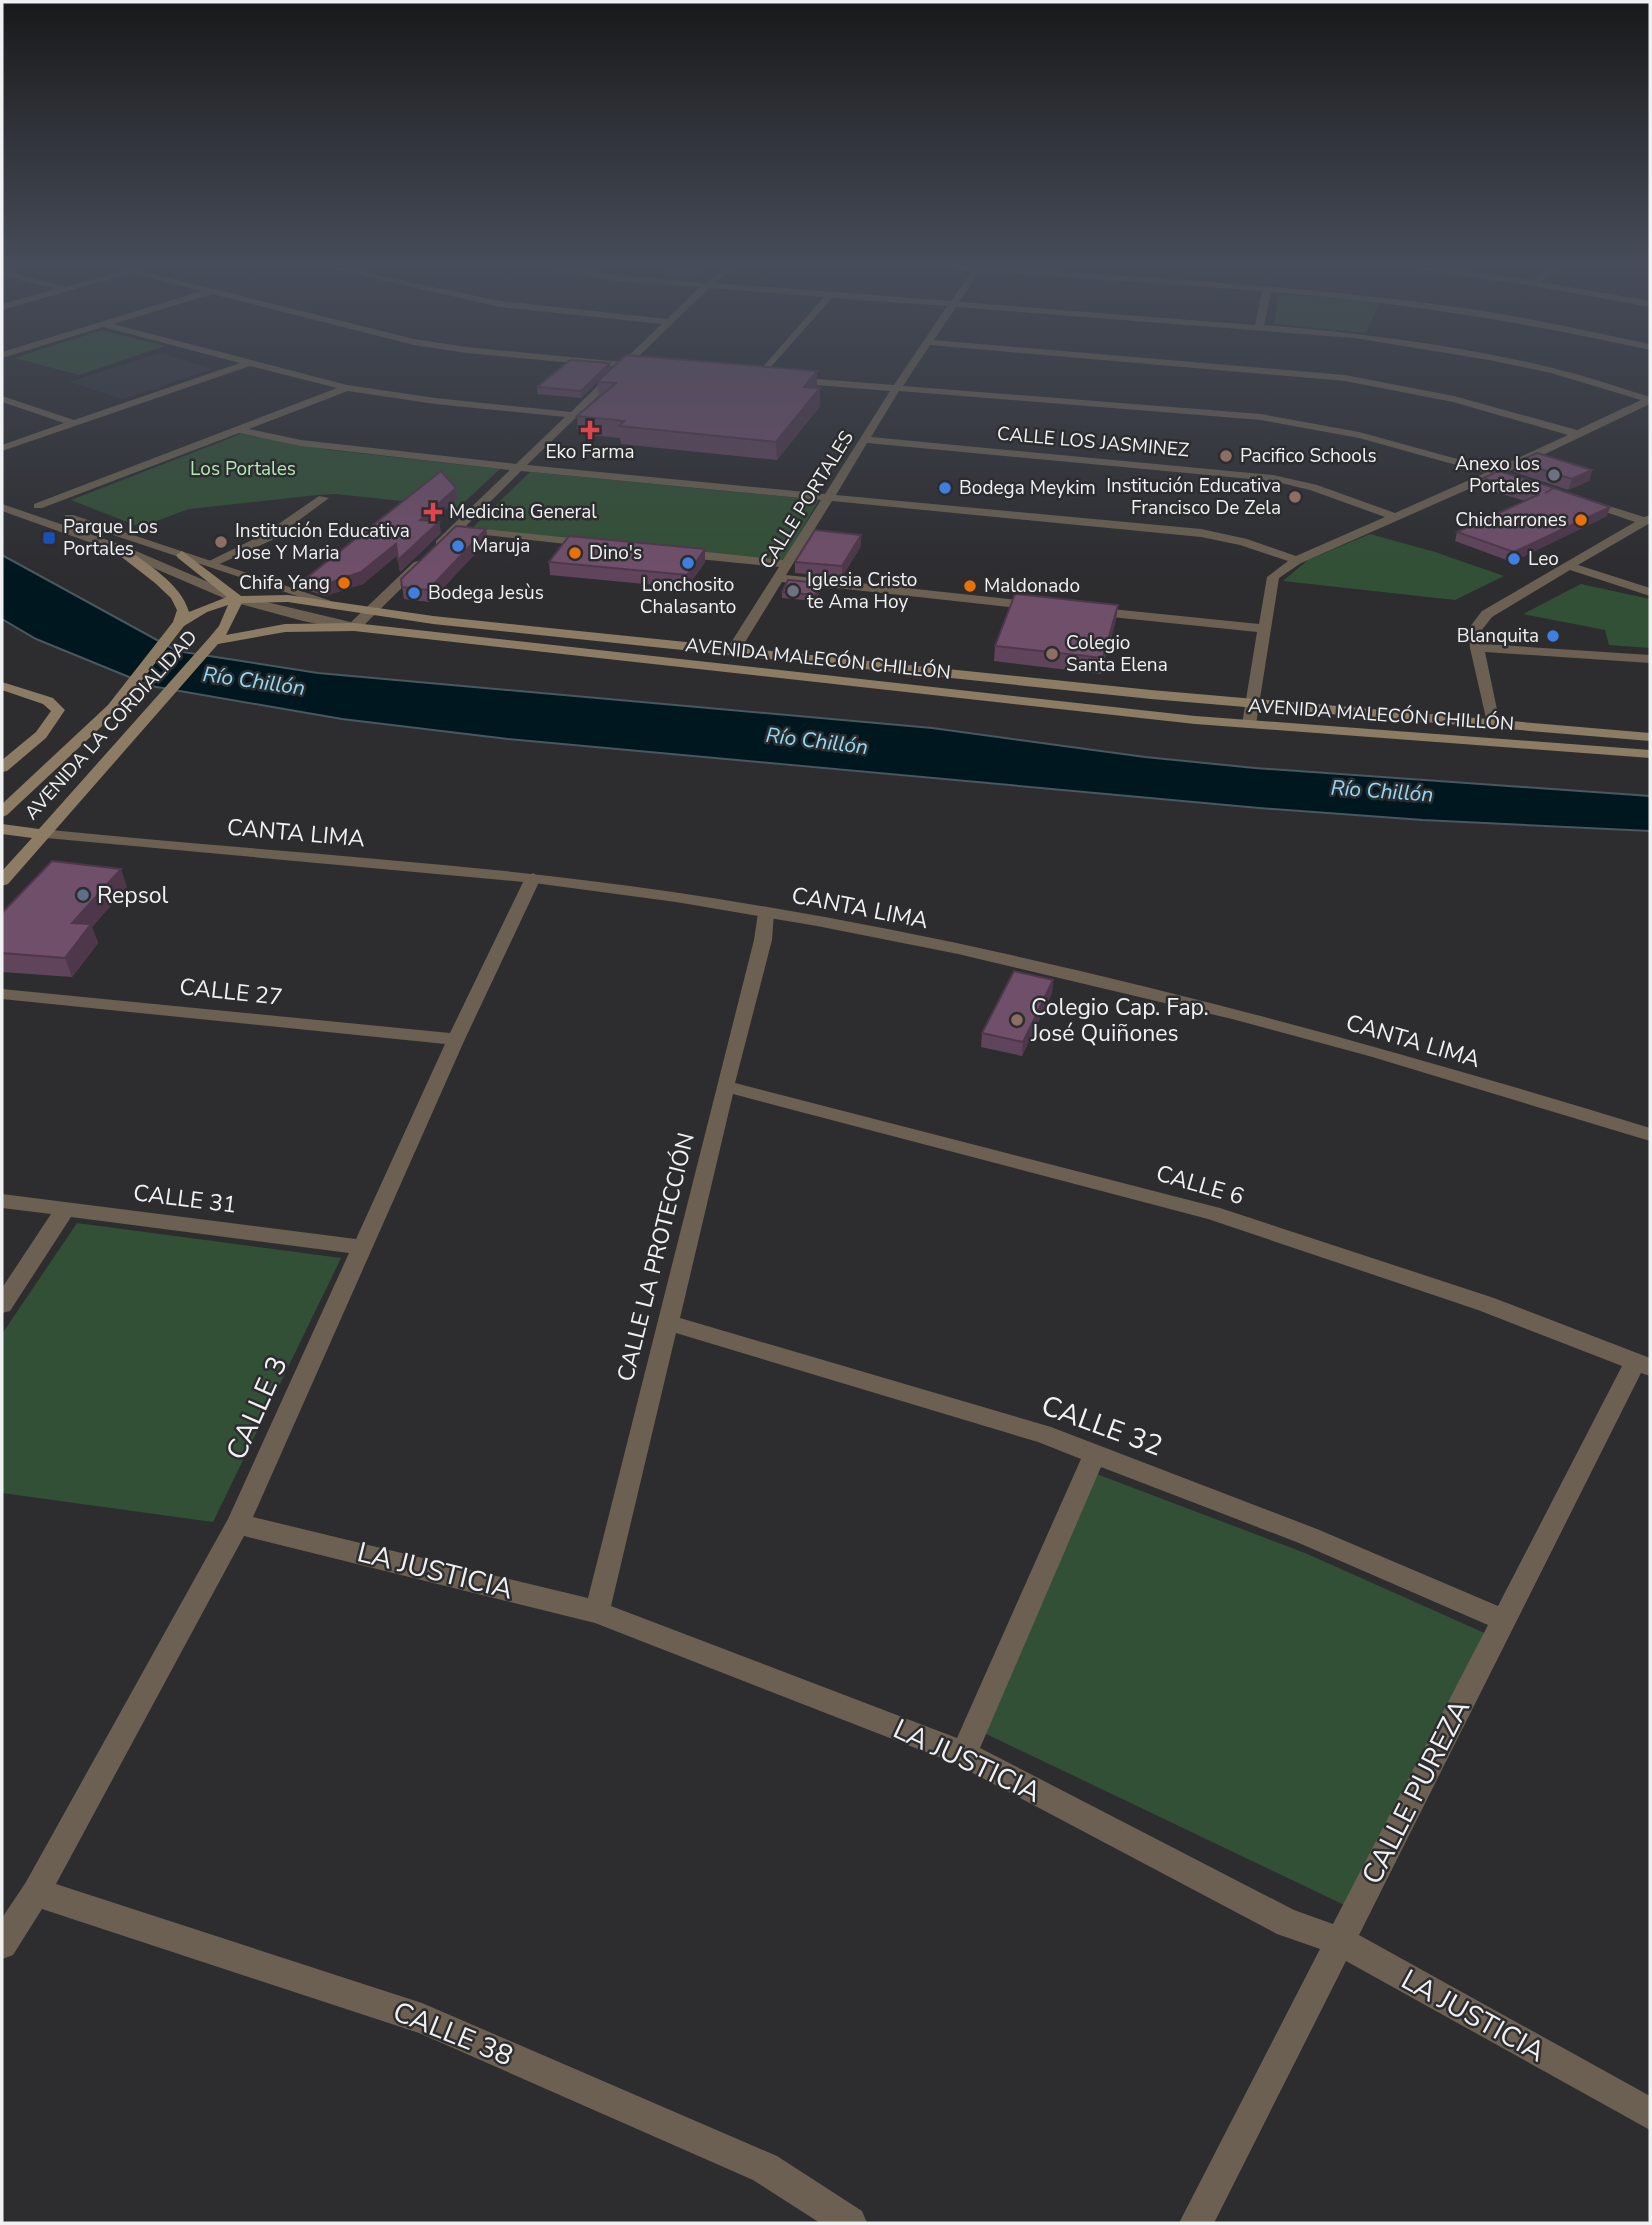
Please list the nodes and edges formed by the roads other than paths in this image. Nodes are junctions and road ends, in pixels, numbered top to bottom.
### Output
1 (238, 367) edge
2 (258, 367) edge
3 (625, 367) edge
4 (643, 367) edge
5 (768, 367) edge
6 (912, 367) edge
7 (1216, 367) edge
8 (1533, 367) edge
9 (653, 368) edge
10 (746, 376) edge
11 (759, 377) junction
12 (347, 388) junction
13 (896, 389) junction
14 (2, 398) edge
15 (1650, 400) edge
16 (575, 415) junction
17 (74, 422) junction
18 (240, 430) junction
19 (1577, 434) junction
20 (865, 440) junction
21 (2, 448) edge
22 (522, 466) junction
23 (1495, 473) junction
24 (1533, 485) edge
25 (2, 493) edge
26 (830, 497) junction
27 (1570, 497) edge
28 (323, 498) dead end
29 (38, 506) junction
30 (2, 507) edge
31 (1396, 517) junction
32 (1647, 520) edge
33 (454, 530) junction
34 (607, 545) edge
35 (118, 548) junction
36 (662, 551) edge
37 (182, 555) junction
38 (1297, 560) junction
39 (208, 564) junction
40 (787, 564) junction
41 (1568, 566) junction
42 (779, 578) junction
43 (1650, 592) edge
44 (237, 599) junction
45 (325, 601) junction
46 (1056, 608) edge
47 (1084, 610) edge
48 (371, 611) junction
49 (179, 623) junction
50 (354, 626) junction
51 (1265, 629) junction
52 (214, 641) junction
53 (1478, 648) junction
54 (732, 652) junction
55 (1650, 659) edge
56 (2, 685) edge
57 (1252, 704) junction
58 (1249, 724) junction
59 (1493, 724) junction
60 (1650, 737) edge
61 (1650, 754) edge
62 (2, 768) edge
63 (2, 812) edge
64 (2, 829) edge
65 (41, 834) junction
66 (533, 878) junction
67 (2, 881) edge
68 (766, 914) junction
69 (2, 994) edge
70 (456, 1039) junction
71 (724, 1086) junction
72 (1650, 1135) edge
73 (2, 1201) edge
74 (66, 1208) junction
75 (362, 1247) junction
76 (2, 1305) edge
77 (667, 1322) junction
78 (1643, 1364) edge
79 (1096, 1454) junction
80 (238, 1524) junction
81 (597, 1612) junction
82 (1504, 1620) junction
83 (964, 1754) junction
84 (36, 1892) junction
85 (1340, 1941) junction
86 (2, 1944) edge
87 (1650, 2114) edge
88 (850, 2223) edge
89 (1196, 2223) edge

1 - 17 street
2 - 12 street
3 - 16 street
4 - 9 street
5 - 11 street
6 - 13 street, CALLE PORTALES
7 - 19 street
8 - 15 street
10 - 11 street
11 - 13 street
12 - 16 street
12 - 18 street
13 - 20 street, CALLE PORTALES
13 - 23 street
14 - 17 street
15 - 19 street
16 - 22 street
17 - 21 street
18 - 22 street
18 - 29 street
19 - 23 street
20 - 26 street, CALLE PORTALES
20 - 31 street, CALLE LOS JASMINEZ
22 - 26 street
22 - 33 street
23 - 24 street
23 - 31 street
25 - 29 street, AVENIDA MALECÓN CHILLÓN
26 - 38 street
26 - 40 street, CALLE PORTALES
27 - 32 street
28 - 39 street
29 - 37 street, AVENIDA MALECÓN CHILLÓN
30 - 35 street, AVENIDA MALECÓN CHILLÓN
31 - 38 street
32 - 41 street
33 - 34 street
33 - 48 street
35 - 44 street, AVENIDA MALECÓN CHILLÓN
35 - 49 main road
36 - 40 street
37 - 39 street, AVENIDA MALECÓN CHILLÓN
37 - 44 main road
38 - 51 street
39 - 45 street, AVENIDA MALECÓN CHILLÓN
40 - 42 street, CALLE PORTALES
41 - 43 street
41 - 53 street
42 - 46 street
42 - 54 street, CALLE PORTALES
44 - 45 main road, AVENIDA LA CORDIALIDAD
44 - 49 main road, AVENIDA LA CORDIALIDAD
44 - 50 street, AVENIDA MALECÓN CHILLÓN
44 - 52 main road
45 - 48 main road, AVENIDA MALECÓN CHILLÓN
47 - 51 street
48 - 50 street
48 - 54 main road, AVENIDA MALECÓN CHILLÓN
49 - 63 main road, AVENIDA LA CORDIALIDAD
50 - 52 main road, AVENIDA LA CORDIALIDAD
50 - 58 main road, AVENIDA MALECÓN CHILLÓN
51 - 57 street
52 - 65 main road, AVENIDA LA CORDIALIDAD
53 - 55 street
53 - 59 street
54 - 57 main road, AVENIDA MALECÓN CHILLÓN
56 - 62 main road
57 - 58 street
57 - 59 main road, AVENIDA MALECÓN CHILLÓN
58 - 61 main road, AVENIDA MALECÓN CHILLÓN
59 - 60 main road, AVENIDA MALECÓN CHILLÓN
64 - 65 main road
65 - 66 street, CANTA LIMA
65 - 67 main road, AVENIDA LA CORDIALIDAD
66 - 68 street, CANTA LIMA
66 - 70 street, CALLE 3
68 - 71 street, CALLE LA PROTECCIÓN
68 - 72 street, CANTA LIMA
69 - 70 street, CALLE 27
70 - 75 street, CALLE 3
71 - 77 street, CALLE LA PROTECCIÓN
71 - 78 street, CALLE 6
73 - 74 street, CALLE 31
74 - 75 street, CALLE 31
74 - 76 street
75 - 80 street, CALLE 3
77 - 79 street, CALLE 32
77 - 81 street, CALLE LA PROTECCIÓN
78 - 82 street, CALLE PUREZA
79 - 82 street, CALLE 32
79 - 83 street
80 - 81 street, LA JUSTICIA
80 - 84 street, CALLE 3
81 - 83 street, LA JUSTICIA
82 - 85 street, CALLE PUREZA
83 - 85 street, LA JUSTICIA
84 - 86 street, CALLE 3
84 - 88 street, CALLE 38
85 - 87 street, LA JUSTICIA
85 - 89 street, CALLE PUREZA

